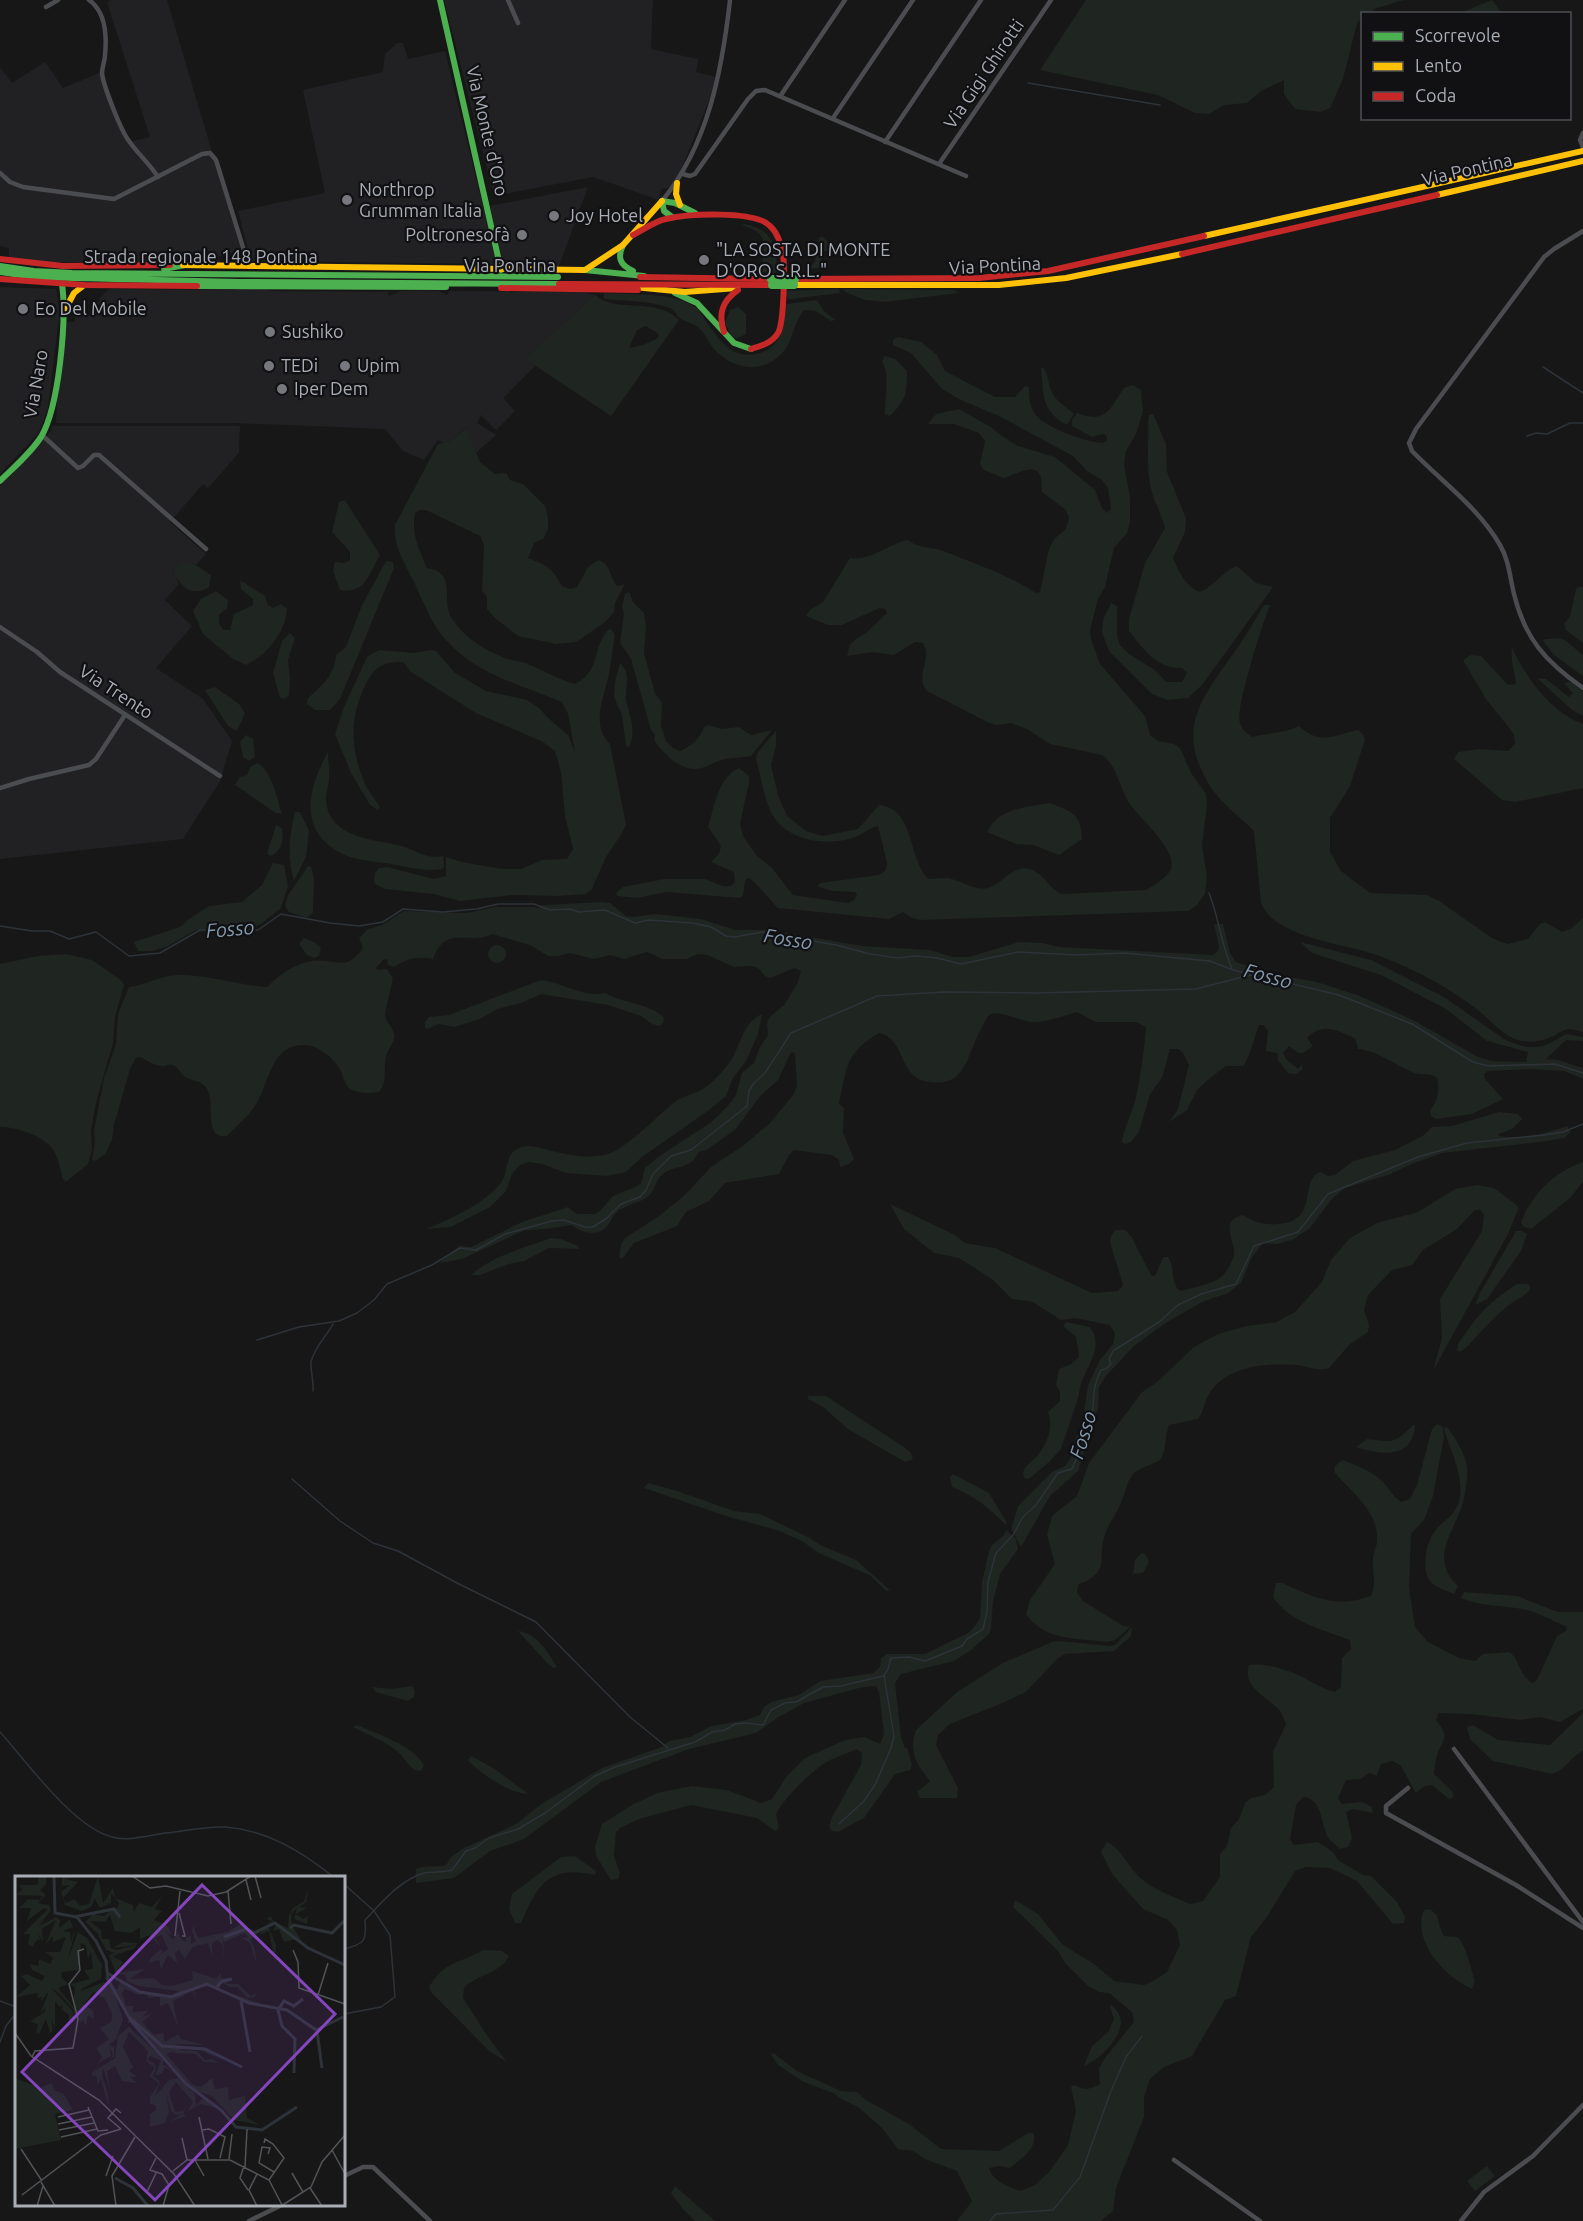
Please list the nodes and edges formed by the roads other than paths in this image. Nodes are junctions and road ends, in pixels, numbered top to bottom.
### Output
1 (58, 0) edge
2 (89, 0) edge
3 (440, 0) edge
4 (508, 0) edge
5 (730, 0) edge
6 (845, 0) edge
7 (913, 0) edge
8 (981, 0) edge
9 (1051, 0) edge
10 (46, 7) dead end
11 (518, 23) dead end
12 (781, 95) junction
13 (832, 118) junction
14 (1583, 133) edge
15 (885, 142) junction
16 (1583, 149) edge
17 (1583, 161) edge
18 (939, 164) junction
19 (0, 173) edge
20 (682, 174) junction
21 (966, 176) dead end
22 (158, 177) junction
23 (677, 183) junction
24 (662, 201) junction
25 (680, 205) junction
26 (698, 214) junction
27 (672, 217) junction
28 (1583, 231) edge
29 (633, 235) junction
30 (623, 245) junction
31 (0, 259) edge
32 (0, 266) edge
33 (185, 266) junction
34 (249, 267) junction
35 (501, 270) junction
36 (585, 270) junction
37 (0, 272) edge
38 (141, 272) junction
39 (654, 278) junction
40 (0, 279) edge
41 (399, 279) junction
42 (772, 282) junction
43 (795, 282) junction
44 (618, 283) junction
45 (62, 284) junction
46 (85, 285) junction
47 (743, 288) junction
48 (653, 291) junction
49 (675, 293) junction
50 (64, 312) junction
51 (726, 338) junction
52 (42, 435) junction
53 (0, 481) edge
54 (206, 549) dead end
55 (0, 627) edge
56 (1583, 688) edge
57 (125, 715) junction
58 (220, 776) dead end
59 (0, 788) edge
60 (1454, 1749) dead end
61 (1408, 1788) dead end
62 (1583, 1922) edge
63 (1583, 1928) edge
64 (1583, 2105) edge
65 (1174, 2160) dead end
66 (345, 2176) edge
67 (282, 2206) edge
68 (249, 2221) edge
69 (430, 2221) edge
70 (1260, 2221) edge
71 (1461, 2221) edge

1 - 10 street
2 - 22 street
3 - 35 main road, Via Monte d'Oro
4 - 11 street
5 - 20 street
6 - 12 street
7 - 13 street
8 - 15 street
9 - 18 street, Via Gigi Ghirotti
12 - 13 street
12 - 20 street
13 - 15 street
14 - 16 street
15 - 18 street
16 - 43 main road, Via Pontina
17 - 43 main road, Via Pontina
18 - 21 street
19 - 22 street
20 - 23 street
22 - 34 street
23 - 24 street
23 - 25 main road
24 - 25 main road
24 - 27 main road
24 - 29 main road
25 - 26 main road
26 - 27 main road
26 - 51 main road
27 - 29 main road
28 - 56 street
29 - 30 main road
30 - 36 main road
30 - 39 main road
31 - 33 main road, Via Pontina
32 - 38 main road, Strada regionale 148 Pontina
33 - 34 main road, Via Pontina
33 - 38 main road
34 - 35 main road, Via Pontina
35 - 36 main road, Via Pontina
36 - 39 main road, Via Pontina
37 - 41 main road, Strada regionale 148 Pontina
38 - 41 main road, Strada regionale 148 Pontina
39 - 41 main road, Via Pontina
39 - 42 main road, Via Pontina
40 - 45 main road, Via Pontina
41 - 44 main road, Via Pontina
42 - 43 main road, Via Pontina, bridge
42 - 44 main road, Via Pontina
42 - 47 main road
44 - 48 main road
45 - 46 main road, Via Pontina
45 - 50 main road, Via Naro
46 - 48 main road, Via Pontina
46 - 50 main road, Via Naro
47 - 49 main road
47 - 51 main road
48 - 49 main road
49 - 51 main road
50 - 52 main road, Via Naro
52 - 53 main road, Via Naro
52 - 54 street
55 - 57 street, Via Trento
57 - 58 street, Via Trento
57 - 59 street
60 - 62 street
61 - 63 street
64 - 71 street
65 - 70 street
66 - 69 street
67 - 68 street

